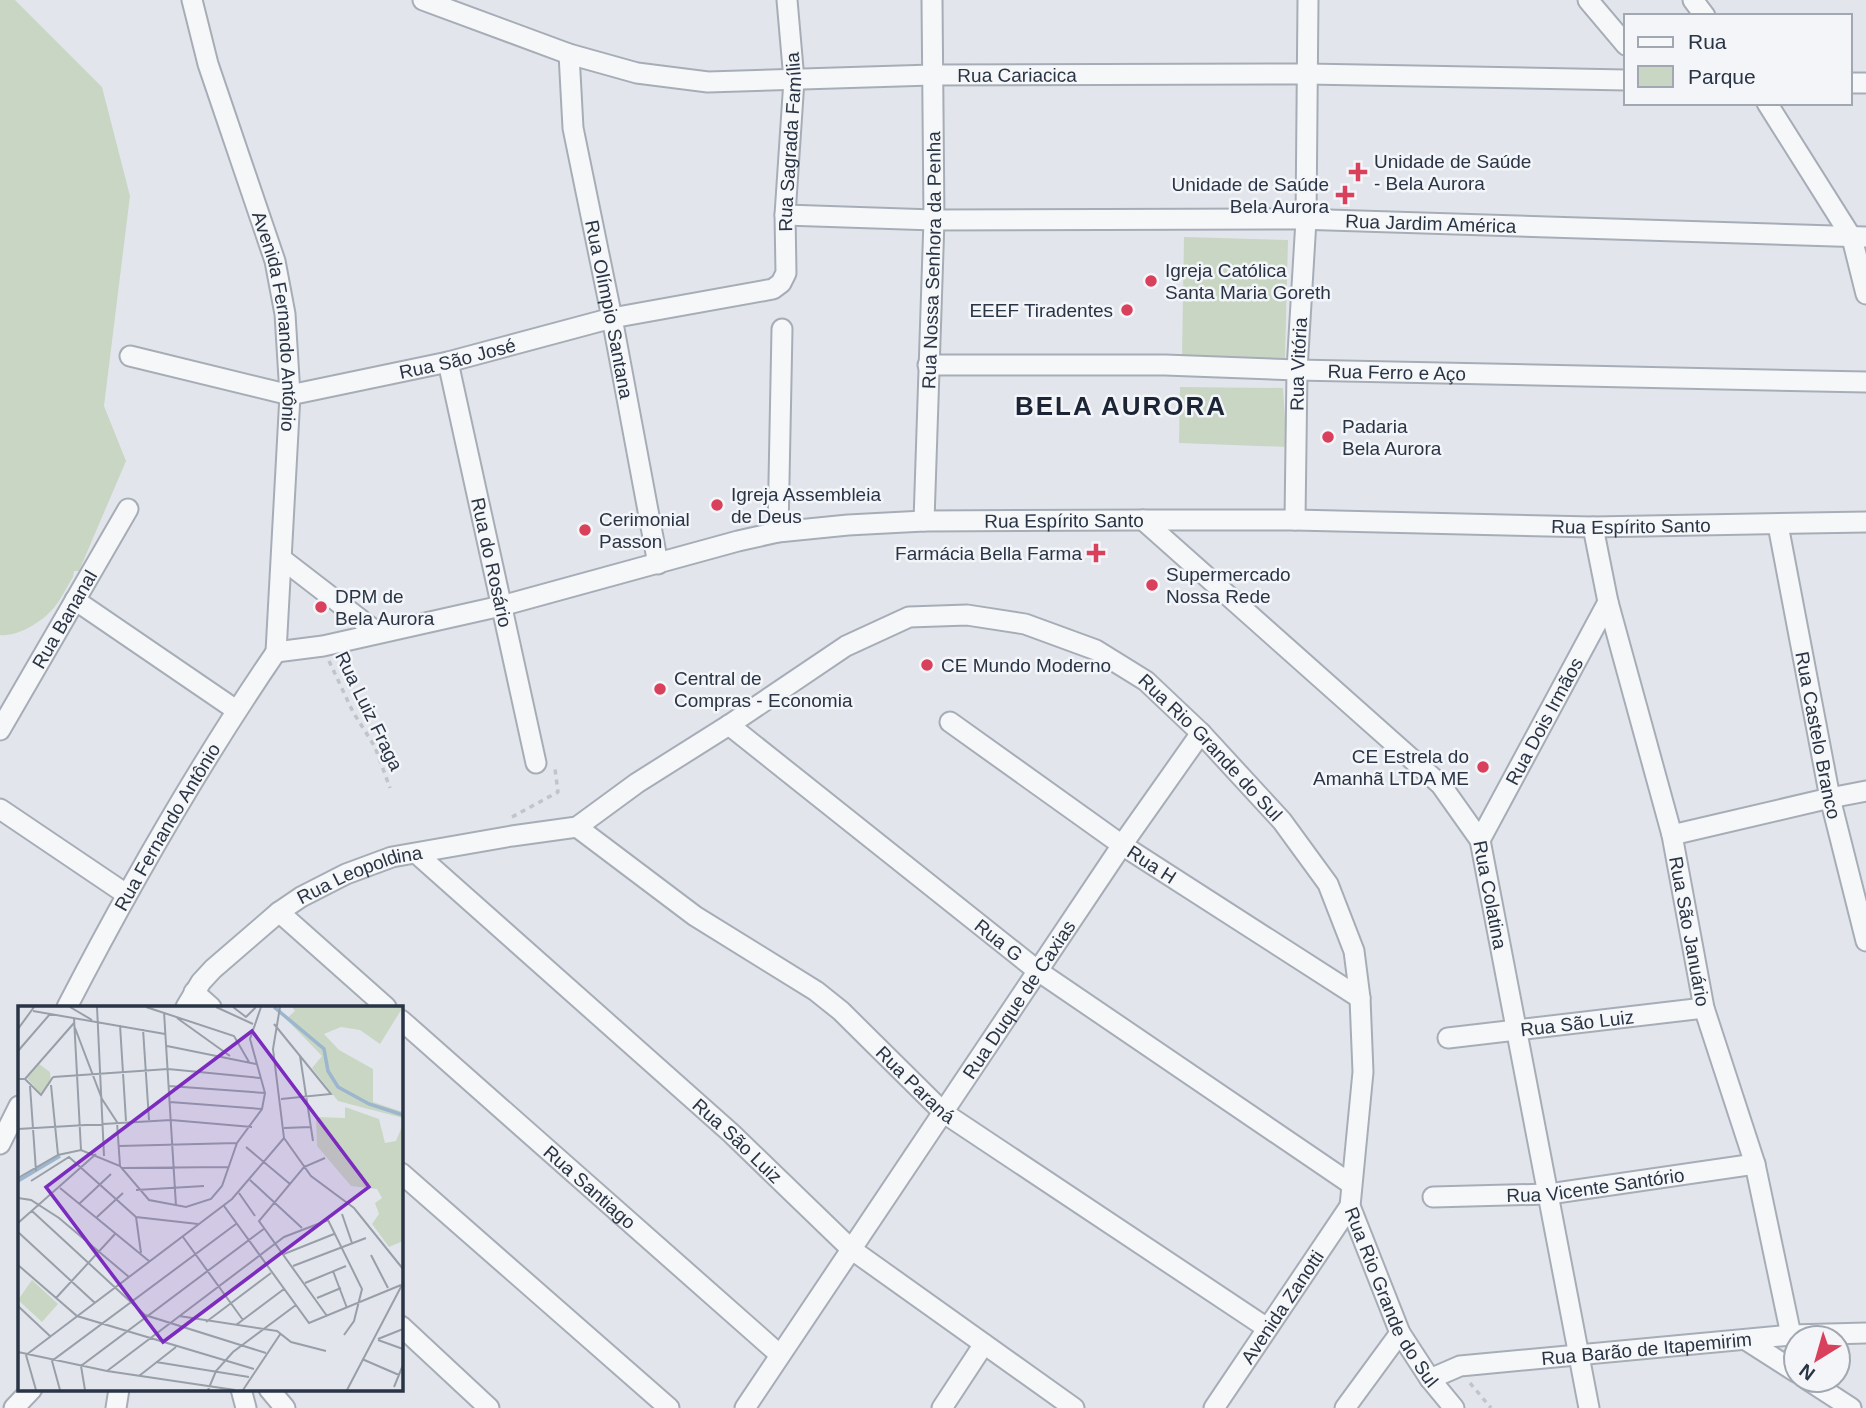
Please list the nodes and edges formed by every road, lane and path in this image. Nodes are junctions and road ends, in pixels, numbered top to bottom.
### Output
1 (192, 0) edge
2 (423, 0) edge
3 (787, 0) edge
4 (932, 0) edge
5 (1308, 0) edge
6 (1588, 0) edge
7 (1624, 43) edge
8 (569, 54) junction
9 (1307, 74) junction
10 (932, 75) junction
11 (794, 80) junction
12 (1624, 80) edge
13 (1768, 105) edge
14 (785, 215) junction
15 (934, 220) junction
16 (1306, 220) junction
17 (1859, 237) edge
18 (781, 283) joint
19 (1866, 294) edge
20 (612, 318) junction
21 (782, 329) dead end
22 (131, 356) dead end
23 (448, 362) junction
24 (928, 365) junction
25 (1297, 370) junction
26 (1866, 382) edge
27 (290, 395) junction
28 (128, 509) dead end
29 (1143, 520) junction
30 (1295, 520) junction
31 (924, 521) junction
32 (1866, 522) edge
33 (1778, 526) junction
34 (1593, 527) junction
35 (778, 532) junction
36 (282, 559) junction
37 (658, 564) junction
38 (75, 600) junction
39 (1608, 602) junction
40 (501, 606) junction
41 (378, 633) junction
42 (323, 646) junction
43 (276, 652) junction
44 (236, 710) junction
45 (950, 722) dead end
46 (729, 725) junction
47 (0, 730) edge
48 (1201, 733) junction
49 (545, 761) joint
50 (390, 788) dead end
51 (1866, 791) edge
52 (1829, 797) junction
53 (0, 809) edge
54 (577, 827) junction
55 (1672, 835) junction
56 (512, 836) junction
57 (1480, 840) junction
58 (1122, 845) junction
59 (416, 854) junction
60 (126, 894) junction
61 (279, 912) junction
62 (1866, 941) edge
63 (1038, 971) junction
64 (1360, 998) junction
65 (190, 1000) edge
66 (68, 1006) edge
67 (208, 1006) edge
68 (385, 1006) edge
69 (1704, 1007) junction
70 (402, 1021) edge
71 (1515, 1031) junction
72 (1448, 1038) dead end
73 (18, 1109) edge
74 (944, 1112) junction
75 (8, 1142) edge
76 (1755, 1164) junction
77 (402, 1174) edge
78 (1351, 1184) junction
79 (1549, 1194) junction
80 (1433, 1197) dead end
81 (1350, 1206) junction
82 (851, 1249) junction
83 (1789, 1324) edge
84 (402, 1327) edge
85 (1267, 1328) junction
86 (1400, 1333) junction
87 (1782, 1336) edge
88 (1745, 1339) junction
89 (984, 1344) junction
90 (779, 1354) junction
91 (1581, 1356) junction
92 (1782, 1363) edge
93 (1460, 1367) junction
94 (1430, 1379) junction
95 (31, 1390) edge
96 (119, 1390) edge
97 (241, 1390) edge
98 (270, 1390) edge
99 (1830, 1394) edge
100 (14, 1408) edge
101 (117, 1408) edge
102 (246, 1408) edge
103 (285, 1408) edge
104 (489, 1408) edge
105 (669, 1408) edge
106 (745, 1408) edge
107 (942, 1408) edge
108 (1074, 1408) edge
109 (1214, 1408) edge
110 (1345, 1408) edge
111 (1454, 1408) edge
112 (1491, 1408) edge
113 (1589, 1408) edge
114 (1851, 1408) edge

1 - 27 street, Avenida Fernando Antônio
2 - 8 street, Rua Cariacica
3 - 11 street, Rua Sagrada Família
4 - 10 street, Rua Nossa Senhora da Penha
5 - 9 street, Rua Vitória
6 - 7 street
8 - 11 street, Rua Cariacica
8 - 20 street, Rua Olímpio Santana
9 - 10 street, Rua Cariacica
9 - 12 street, Rua Cariacica
9 - 16 street, Rua Vitória
10 - 11 street, Rua Cariacica
10 - 15 street, Rua Nossa Senhora da Penha
11 - 14 street, Rua Sagrada Família
13 - 17 street
14 - 15 street, Rua Jardim América
14 - 18 street, Rua Sagrada Família
15 - 16 street, Rua Jardim América
15 - 24 street, Rua Nossa Senhora da Penha
16 - 17 street, Rua Jardim América
16 - 25 street, Rua Vitória
17 - 19 street
18 - 20 street, Rua São José
20 - 23 street, Rua São José
20 - 37 street, Rua Olímpio Santana
21 - 35 street
22 - 27 street, Rua São José
23 - 27 street, Rua São José
23 - 40 street, Rua do Rosário
24 - 25 street, Rua Ferro e Aço
24 - 31 street, Rua Nossa Senhora da Penha
25 - 26 street, Rua Ferro e Aço
25 - 30 street, Rua Vitória
27 - 36 street, Avenida Fernando Antônio
28 - 38 street, Rua Bananal
29 - 30 street, Rua Espírito Santo
29 - 31 street, Rua Espírito Santo
29 - 57 street, Rua Colatina
30 - 34 street, Rua Espírito Santo
31 - 35 street, Rua Espírito Santo
32 - 33 street, Rua Espírito Santo
33 - 34 street, Rua Espírito Santo
33 - 52 street, Rua Castelo Branco
34 - 39 street, Rua São Januário
35 - 37 street, Rua Espírito Santo
36 - 41 street
36 - 43 street, Avenida Fernando Antônio
37 - 40 street, Rua Espírito Santo
38 - 44 street
38 - 47 street, Rua Bananal
39 - 55 street, Rua São Januário
39 - 57 street, Rua Dois Irmãos
40 - 41 street, Rua Espírito Santo
40 - 49 street, Rua do Rosário
41 - 42 street, Rua Espírito Santo
42 - 43 street, Rua Espírito Santo
42 - 50 path, Rua Luiz Fraga
43 - 44 street, Rua Fernando Antônio
44 - 60 street, Rua Fernando Antônio
45 - 58 street, Rua H
46 - 48 street, Rua Rio Grande do Sul
46 - 54 street, Rua Rio Grande do Sul
46 - 63 street, Rua G
48 - 58 street, Rua Duque de Caxias
48 - 64 street, Rua Rio Grande do Sul
49 - 56 path
51 - 52 street
52 - 55 street
52 - 62 street, Rua Castelo Branco
53 - 60 street
54 - 56 street, Rua Leopoldina
54 - 74 street, Rua Paraná
55 - 69 street, Rua São Januário
56 - 59 street, Rua Leopoldina
57 - 71 street, Rua Colatina
58 - 63 street, Rua Duque de Caxias
58 - 64 street, Rua H
59 - 61 street, Rua Leopoldina
59 - 82 street, Rua São Luiz
60 - 66 street, Rua Fernando Antônio
61 - 65 street, Rua Leopoldina
61 - 68 street
63 - 74 street, Rua Duque de Caxias
63 - 78 street, Rua G
64 - 78 street, Rua Rio Grande do Sul
65 - 67 street
69 - 71 street, Rua São Luiz
69 - 76 street, Rua São Januário
70 - 90 street, Rua Santiago
71 - 72 street, Rua São Luiz
71 - 79 street, Rua Colatina
73 - 75 street
74 - 82 street, Rua Duque de Caxias
74 - 85 street, Rua Paraná
76 - 79 street, Rua Vicente Santório
76 - 83 street, Rua São Januário
77 - 105 street
78 - 81 street, Rua Rio Grande do Sul
79 - 80 street, Rua Vicente Santório
79 - 91 street, Rua Colatina
81 - 85 street, Avenida Zanotti
81 - 86 street, Rua Rio Grande do Sul
82 - 89 street, Rua São Luiz
82 - 90 street, Rua Duque de Caxias
84 - 104 street
85 - 109 street, Avenida Zanotti
86 - 94 street, Rua Rio Grande do Sul
86 - 110 street
87 - 88 street, Rua Barão de Itapemirim
88 - 91 street, Rua Barão de Itapemirim
88 - 92 street
89 - 107 street
89 - 108 street, Rua São Luiz
90 - 106 street, Rua Duque de Caxias
91 - 93 street, Rua Barão de Itapemirim
91 - 113 street, Rua Colatina
93 - 94 street, Rua Barão de Itapemirim
93 - 112 path, Rua Rio Grande do Sul
94 - 111 street, Rua Rio Grande do Sul
95 - 100 street
96 - 101 street
97 - 102 street
98 - 103 street
99 - 114 street

